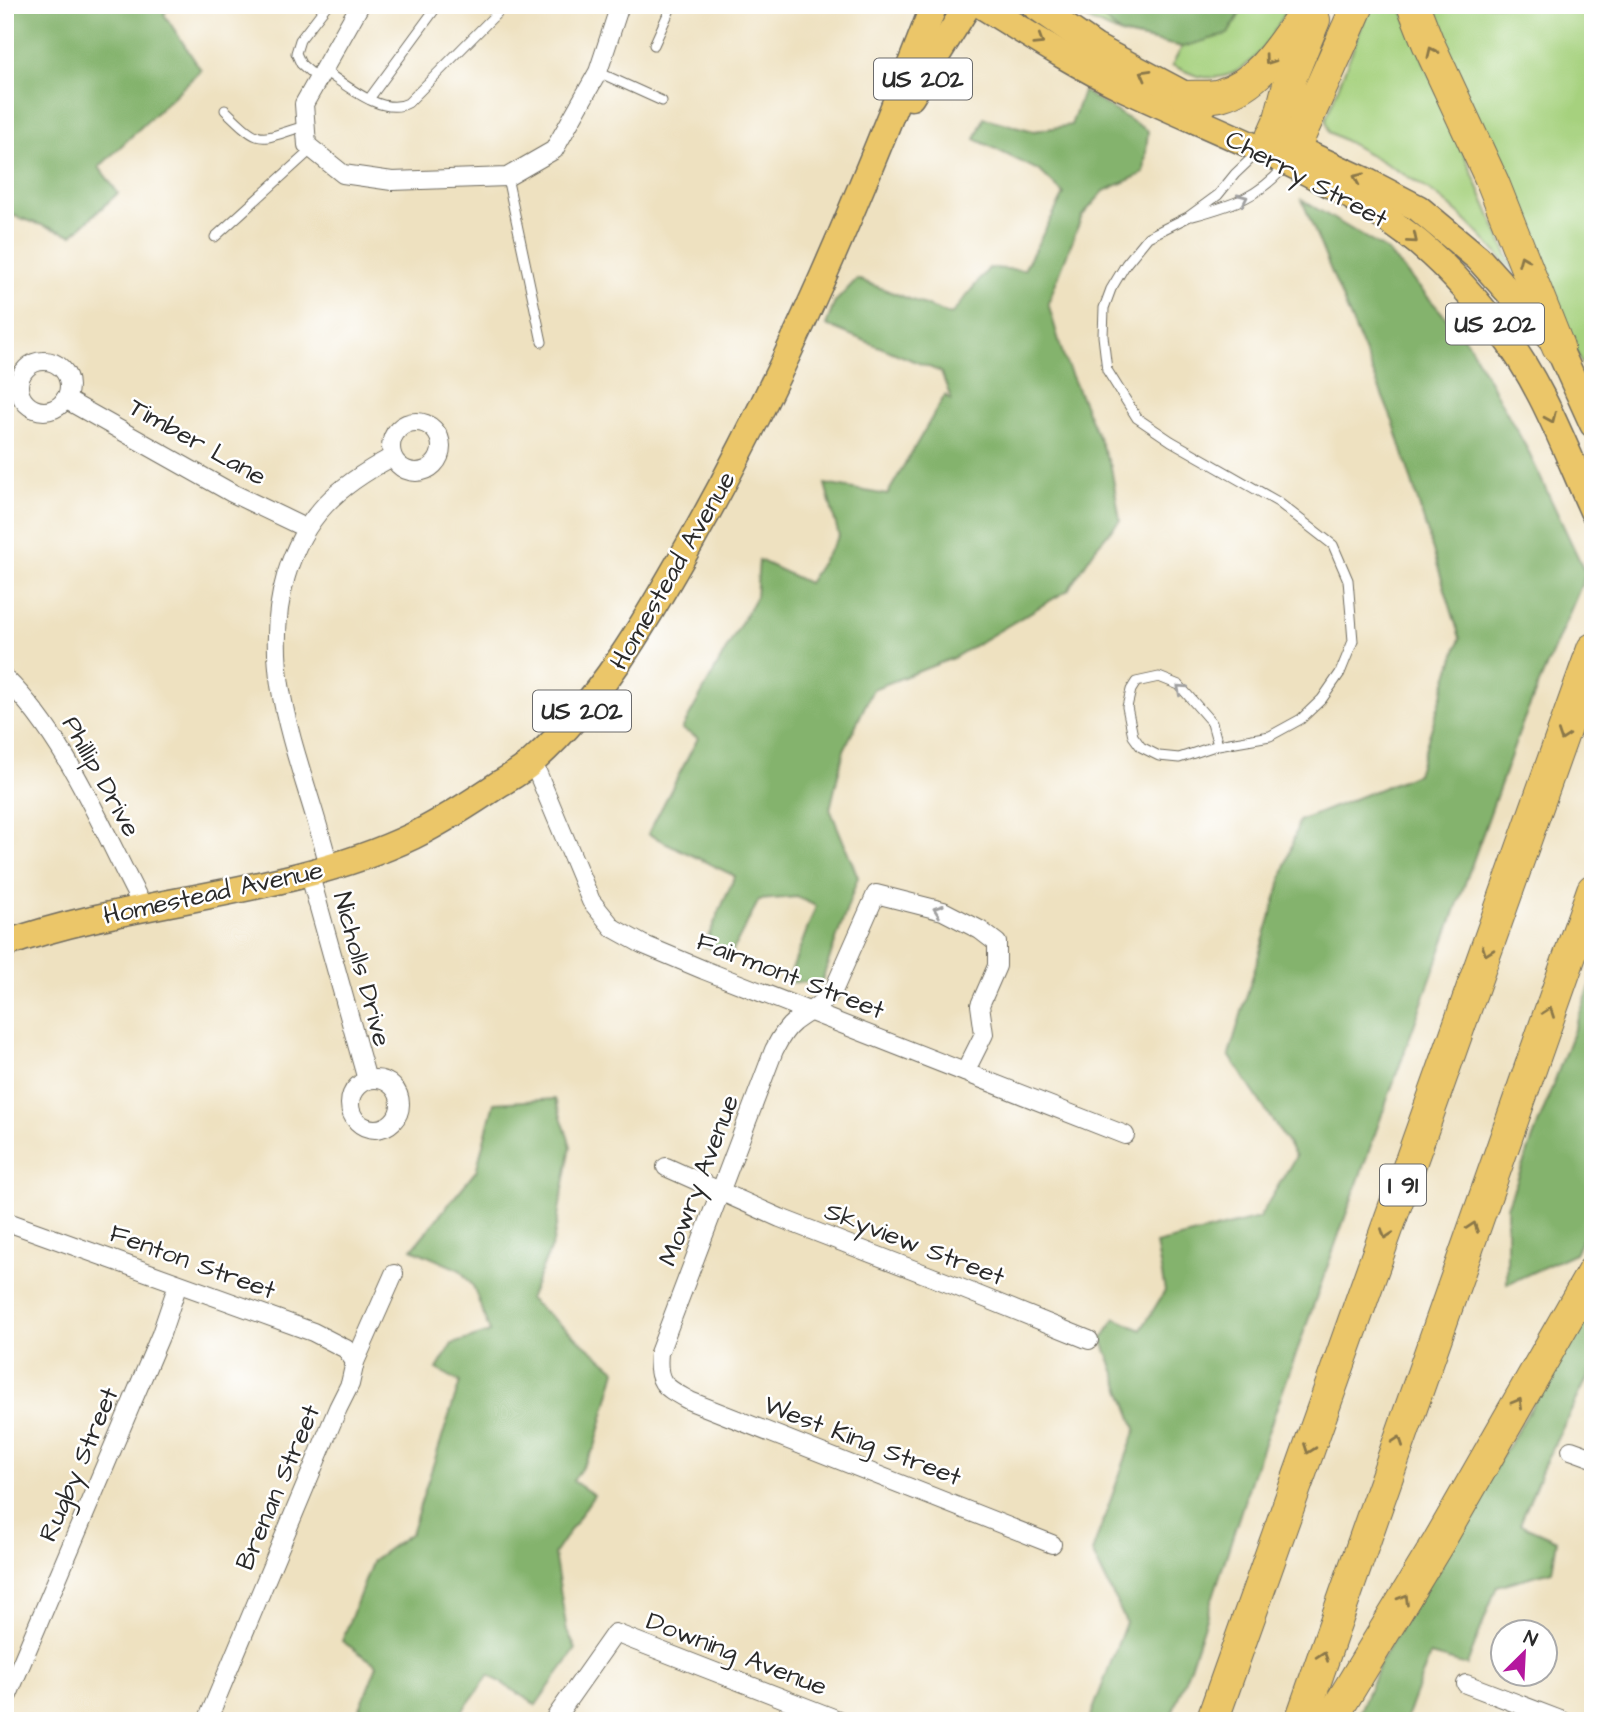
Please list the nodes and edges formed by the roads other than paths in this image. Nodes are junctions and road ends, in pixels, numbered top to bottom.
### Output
1 (327, 5) edge
2 (360, 5) edge
3 (438, 5) edge
4 (505, 5) edge
5 (620, 5) edge
6 (672, 5) edge
7 (934, 5) edge
8 (968, 5) edge
9 (981, 5) edge
10 (1034, 5) edge
11 (1310, 5) edge
12 (1320, 5) edge
13 (1359, 5) edge
14 (1413, 5) edge
15 (654, 45) dead end
16 (598, 72) junction
17 (320, 75) junction
18 (1187, 97) junction
19 (369, 99) junction
20 (662, 100) dead end
21 (225, 110) dead end
22 (305, 126) junction
23 (312, 149) junction
24 (1278, 149) junction
25 (877, 152) junction
26 (507, 177) junction
27 (1188, 217) junction
28 (215, 237) dead end
29 (542, 342) dead end
30 (1558, 346) junction
31 (65, 398) dead end
32 (1593, 424) edge
33 (392, 457) dead end
34 (1593, 511) edge
35 (305, 528) junction
36 (1593, 649) edge
37 (5, 678) edge
38 (1218, 745) junction
39 (533, 762) junction
40 (319, 869) junction
41 (1593, 890) edge
42 (143, 907) junction
43 (5, 944) edge
44 (811, 1013) junction
45 (965, 1072) junction
46 (367, 1080) dead end
47 (1125, 1135) dead end
48 (666, 1167) dead end
49 (722, 1194) junction
50 (5, 1221) edge
51 (1593, 1272) edge
52 (394, 1273) dead end
53 (178, 1284) junction
54 (1088, 1340) dead end
55 (355, 1362) junction
56 (660, 1379) joint
57 (1571, 1450) dead end
58 (1593, 1458) edge
59 (1052, 1544) dead end
60 (1466, 1684) dead end
61 (5, 1702) edge
62 (802, 1714) edge
63 (207, 1721) edge
64 (553, 1721) edge
65 (841, 1721) edge
66 (1212, 1721) edge
67 (1301, 1721) edge
68 (1330, 1721) edge
69 (1563, 1721) edge

1 - 17 lane
2 - 17 street
3 - 19 lane
4 - 19 lane
5 - 16 street
6 - 15 lane
7 - 25 main road, Homestead Avenue / US 202
8 - 25 main road, Homestead Avenue / US 202
9 -> 24 main road, Cherry Street / US 202
18 -> 10 main road, Cherry Street / US 202
11 -> 18 highway
12 - 24 highway
13 - 24 highway
30 -> 14 highway
16 - 20 lane
16 - 26 street
17 - 19 lane
17 - 22 street
18 - 24 main road, Cherry Street / US 202
21 - 22 lane
22 - 23 street
23 - 26 street
23 - 28 lane
24 - 27 lane
27 -> 24 lane
30 -> 24 main road, Cherry Street / US 202
24 -> 34 main road, Cherry Street / US 202
25 - 39 main road, Homestead Avenue / US 202
26 - 29 lane
27 - 38 lane
30 - 32 main road, Cherry Street / US 202
31 - 35 street, Timber Lane
33 - 35 street, Nicholls Drive
35 - 40 street, Nicholls Drive
36 -> 66 highway, I 91
37 - 42 street, Phillip Drive
38 -> 38 lane
39 - 40 main road, Homestead Avenue / US 202
39 - 44 street, Fairmont Street
40 - 42 main road, Homestead Avenue / US 202
40 - 46 street, Nicholls Drive
67 -> 41 highway
42 - 43 main road, Homestead Avenue / US 202
44 - 45 street, Fairmont Street
45 -> 44 street, Mowry Avenue
44 - 49 street, Mowry Avenue
45 - 47 street, Fairmont Street
48 - 49 street, Skyview Street
49 - 54 street, Skyview Street
49 - 56 street, Mowry Avenue
50 - 53 street, Fenton Street
68 -> 51 highway
52 - 55 street, Brenan Street
53 - 55 street, Fenton Street
53 - 61 street, Rugby Street
55 - 63 street, Brenan Street
56 - 59 street, West King Street
57 - 58 street
60 - 69 street
62 - 64 street, Downing Avenue
62 - 65 street, Downing Avenue

